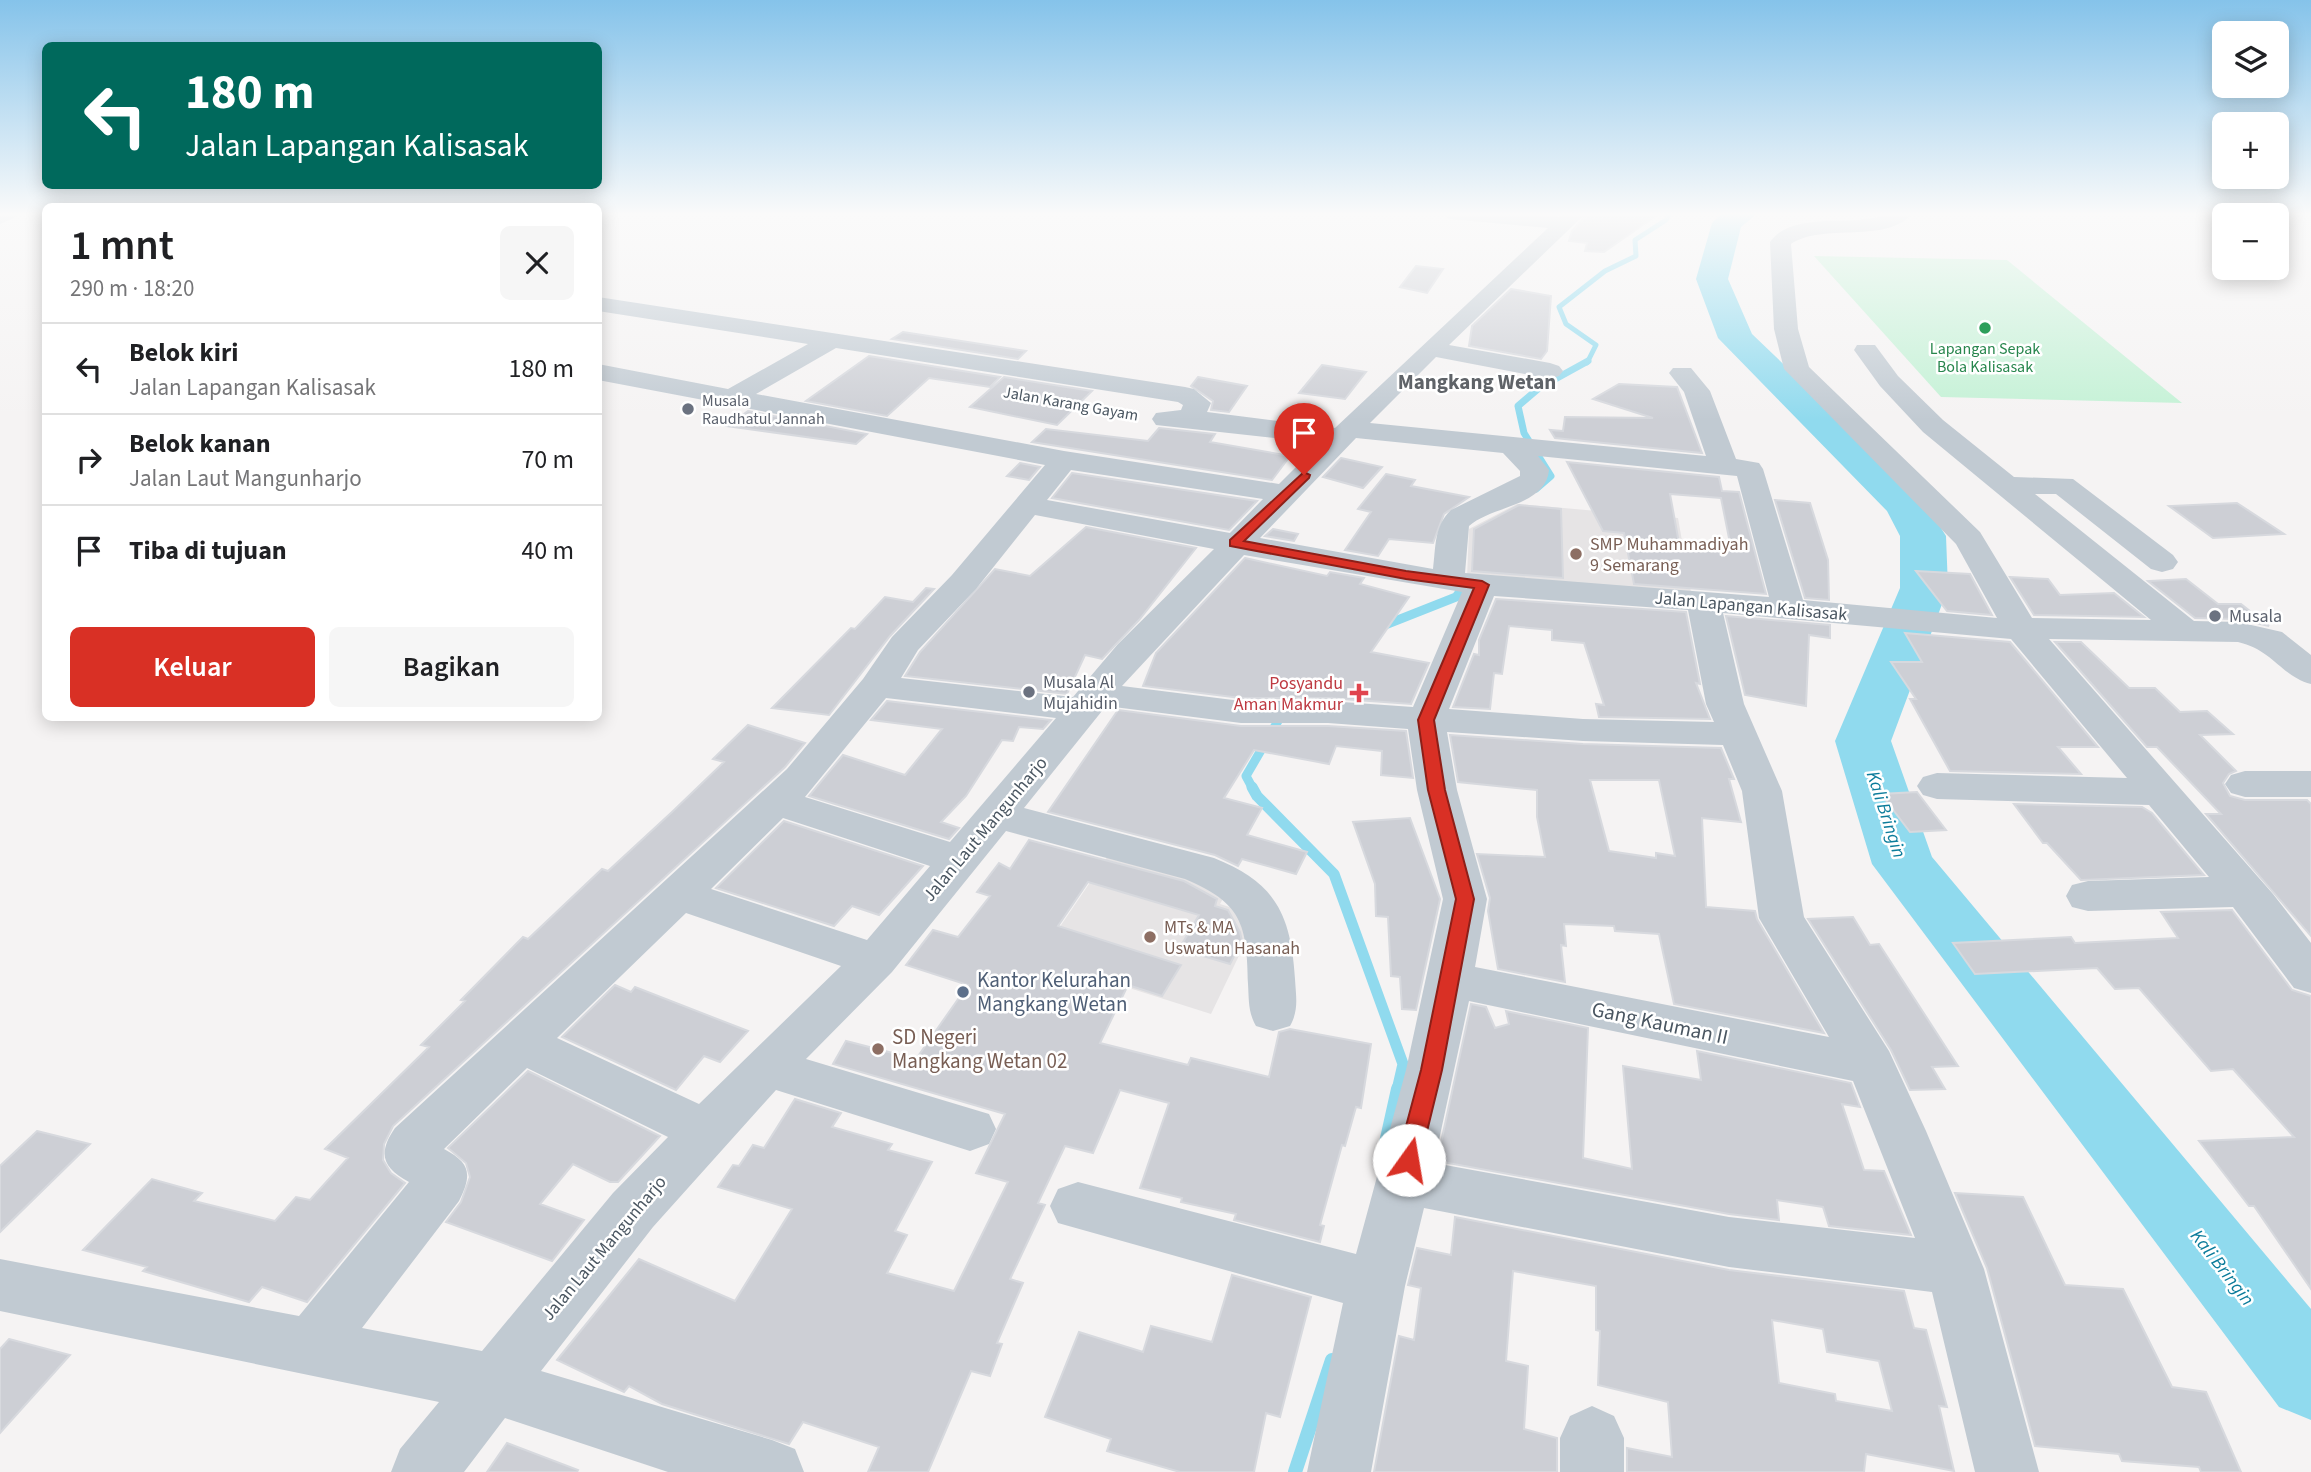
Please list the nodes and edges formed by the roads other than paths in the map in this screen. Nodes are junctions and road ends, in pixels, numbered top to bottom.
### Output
1 (1503, 282) edge
2 (1783, 282) edge
3 (602, 305) edge
4 (833, 340) junction
5 (1430, 349) junction
6 (1866, 350) dead end
7 (801, 358) junction
8 (1550, 371) dead end
9 (602, 373) edge
10 (1682, 373) dead end
11 (730, 398) junction
12 (1071, 403) dead end
13 (1139, 414) dead end
14 (1190, 418) junction
15 (1345, 433) junction
16 (1532, 449) junction
17 (1064, 460) junction
18 (1723, 464) junction
19 (2004, 486) junction
20 (1286, 494) junction
21 (1027, 505) junction
22 (1234, 543) junction
23 (2162, 562) dead end
24 (1465, 583) junction
25 (1703, 601) junction
26 (1788, 609) junction
27 (2021, 629) junction
28 (2185, 631) junction
29 (2311, 673) edge
30 (877, 686) junction
31 (1091, 702) junction
32 (1426, 720) junction
33 (1738, 734) junction
34 (2245, 784) dead end
35 (2311, 784) edge
36 (1937, 786) dead end
37 (2160, 792) junction
38 (778, 802) junction
39 (998, 815) junction
40 (959, 860) junction
41 (2245, 891) junction
42 (679, 894) junction
43 (2088, 895) dead end
44 (876, 960) junction
45 (2310, 974) edge
46 (1451, 980) junction
47 (1273, 1013) dead end
48 (519, 1042) junction
49 (1871, 1065) junction
50 (766, 1067) junction
51 (970, 1129) dead end
52 (706, 1130) junction
53 (1404, 1181) junction
54 (1078, 1206) dead end
55 (1955, 1269) junction
56 (1360, 1282) junction
57 (0, 1285) edge
58 (313, 1345) junction
59 (492, 1384) junction
60 (423, 1472) edge
61 (772, 1472) edge
62 (1339, 1472) edge
63 (2007, 1472) edge

1 - 5 street, Jalan Laut Mangunharjo
2 - 27 street
3 - 4 street
4 - 7 street
4 - 14 street
5 - 8 street
5 - 15 street, Jalan Laut Mangunharjo
6 - 19 street
7 - 11 street
7 - 12 street, Jalan Karang Gayam
9 - 11 street
10 - 18 street
11 - 17 street
13 - 14 street, Jalan Karang Gayam
14 - 15 street, Jalan Karang Gayam
15 - 16 street, Jalan Karang Gayam
15 - 20 street, Jalan Laut Mangunharjo
16 - 18 street, Jalan Karang Gayam
16 - 24 street
17 - 20 street
17 - 21 street
18 - 26 street, Jalan Karang Gayam
19 - 23 street
19 - 28 street
20 - 22 street, Jalan Laut Mangunharjo
21 - 22 street, Jalan Lapangan Kalisasak
21 - 30 street
22 - 24 street, Jalan Lapangan Kalisasak
22 - 31 street, Jalan Laut Mangunharjo
24 - 25 street, Jalan Lapangan Kalisasak
24 - 32 street
25 - 26 street, Jalan Lapangan Kalisasak
25 - 33 street
26 - 27 street, Jalan Lapangan Kalisasak
27 - 28 street, Jalan Lapangan Kalisasak
27 - 37 street
28 - 29 street, Jalan Lapangan Kalisasak
30 - 31 street
30 - 38 street
31 - 32 street
31 - 39 street, Jalan Laut Mangunharjo
32 - 33 street
32 - 46 street
33 - 49 street
34 - 35 street
36 - 37 street
37 - 41 street
38 - 40 street
38 - 42 street
39 - 40 street, Jalan Laut Mangunharjo
39 - 47 street
40 - 44 street, Jalan Laut Mangunharjo
41 - 43 street
41 - 45 street
42 - 44 street
42 - 48 street
44 - 50 street, Jalan Laut Mangunharjo
46 - 49 street, Gang Kauman II
46 - 53 street
48 - 52 street
48 - 58 street
49 - 55 street
50 - 51 street
50 - 52 street, Jalan Laut Mangunharjo
52 - 59 street, Jalan Laut Mangunharjo
53 - 55 street
53 - 56 street
54 - 56 street
55 - 63 street
56 - 62 street
57 - 58 street
58 - 59 street
59 - 60 street, Jalan Laut Mangunharjo
59 - 61 street

